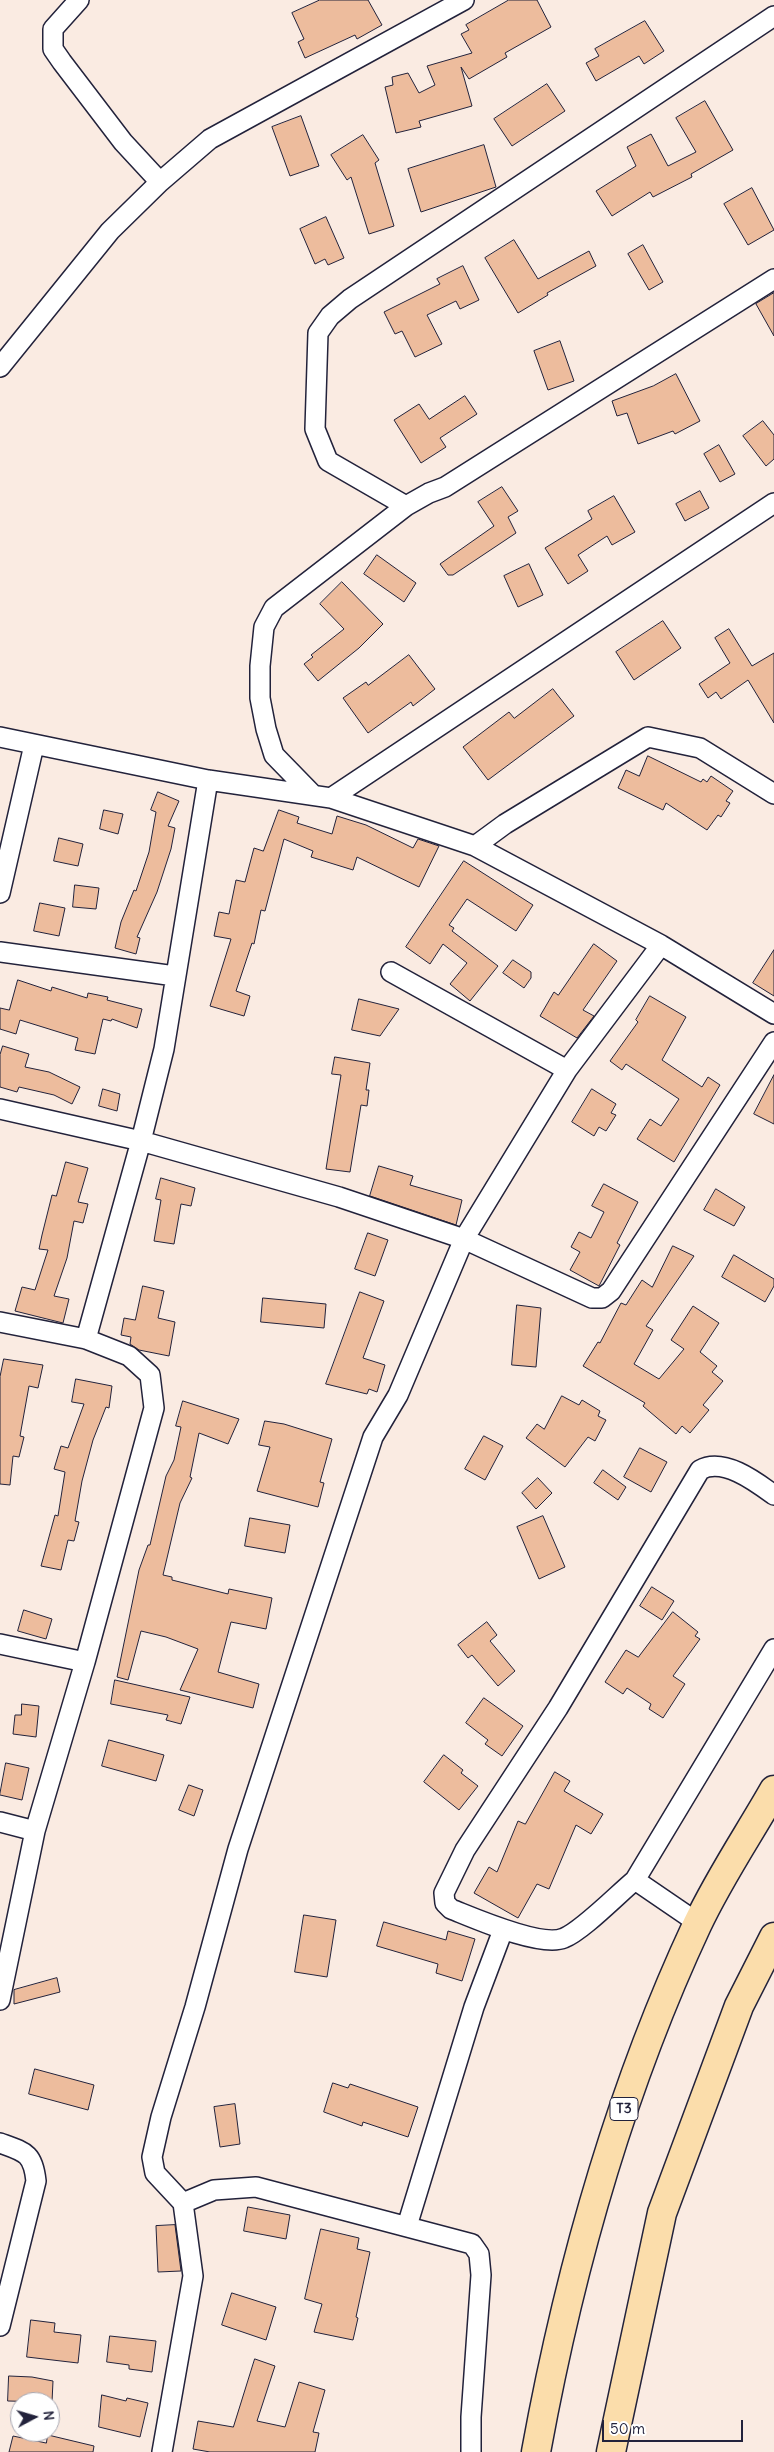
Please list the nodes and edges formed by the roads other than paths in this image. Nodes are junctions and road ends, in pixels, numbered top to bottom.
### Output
1 (79, 0) edge
2 (464, 0) edge
3 (774, 16) edge
4 (160, 182) junction
5 (774, 279) edge
6 (0, 367) edge
7 (774, 504) edge
8 (406, 506) junction
9 (0, 737) edge
10 (34, 745) junction
11 (208, 780) junction
12 (312, 794) junction
13 (774, 794) edge
14 (331, 798) junction
15 (475, 846) junction
16 (0, 893) edge
17 (661, 945) junction
18 (0, 952) edge
19 (391, 972) dead end
20 (174, 976) junction
21 (774, 1014) edge
22 (774, 1042) edge
23 (566, 1070) junction
24 (0, 1109) edge
25 (141, 1141) junction
26 (464, 1239) junction
27 (0, 1322) edge
28 (86, 1339) junction
29 (774, 1495) edge
30 (0, 1644) edge
31 (774, 1649) edge
32 (85, 1662) junction
33 (774, 1790) edge
34 (0, 1822) edge
35 (35, 1831) junction
36 (635, 1880) junction
37 (698, 1923) junction
38 (503, 1930) junction
39 (774, 1937) edge
40 (0, 2000) edge
41 (0, 2143) edge
42 (183, 2203) junction
43 (407, 2226) junction
44 (0, 2326) edge
45 (162, 2452) edge
46 (471, 2452) edge
47 (536, 2452) edge
48 (611, 2452) edge

1 - 4 street
2 - 4 street
3 - 8 street
4 - 6 street
5 - 8 street
7 - 14 street
8 - 12 street
9 - 10 street
10 - 11 street
10 - 16 street
11 - 12 street
11 - 20 street
12 - 14 street
13 - 15 street
14 - 15 street
15 - 17 street
17 - 21 street
17 - 23 street
18 - 20 street
19 - 23 street
20 - 25 street
22 - 26 street
23 - 26 street
24 - 25 street
25 - 26 street
25 - 28 street
26 - 42 street
27 - 28 street
28 - 32 street
29 - 38 street
30 - 32 street
31 - 36 street
32 - 35 street
33 - 37 highway, T3
34 - 35 street
35 - 40 street
36 - 37 street
36 - 38 street
37 - 47 highway, T3
38 - 43 street
39 - 48 highway
41 - 44 street
42 - 43 street
42 - 45 street
43 - 46 street

